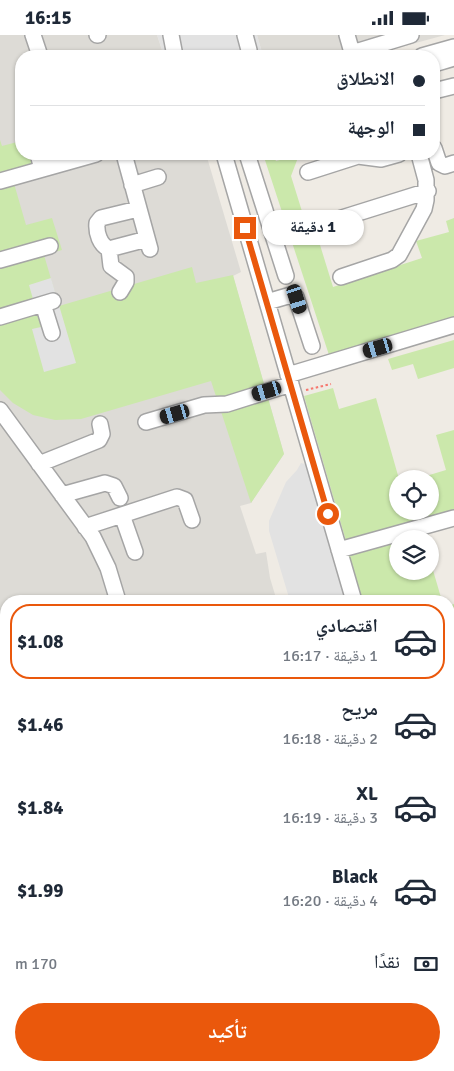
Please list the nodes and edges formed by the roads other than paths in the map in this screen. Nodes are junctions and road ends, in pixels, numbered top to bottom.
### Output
1 (33, 35) edge
2 (171, 35) edge
3 (245, 35) edge
4 (347, 35) edge
5 (411, 35) edge
6 (454, 47) edge
7 (38, 50) edge
8 (175, 50) edge
9 (250, 50) edge
10 (352, 50) edge
11 (368, 50) edge
12 (440, 51) edge
13 (454, 58) edge
14 (440, 62) edge
15 (454, 86) edge
16 (440, 90) edge
17 (40, 160) edge
18 (64, 160) edge
19 (126, 160) edge
20 (226, 160) edge
21 (249, 160) edge
22 (346, 160) edge
23 (421, 160) edge
24 (437, 160) edge
25 (454, 163) edge
26 (42, 169) junction
27 (308, 172) dead end
28 (158, 177) dead end
29 (0, 181) edge
30 (132, 185) junction
31 (428, 191) junction
32 (138, 209) junction
33 (329, 222) dead end
34 (50, 246) dead end
35 (109, 249) junction
36 (0, 261) edge
37 (286, 276) dead end
38 (342, 277) dead end
39 (120, 292) dead end
40 (267, 302) junction
41 (0, 317) edge
42 (454, 325) edge
43 (52, 333) dead end
44 (312, 346) dead end
45 (291, 384) junction
46 (0, 410) edge
47 (146, 422) dead end
48 (100, 425) dead end
49 (39, 464) junction
50 (62, 495) junction
51 (120, 498) dead end
52 (122, 515) junction
53 (454, 518) edge
54 (192, 520) dead end
55 (85, 527) junction
56 (339, 550) junction
57 (135, 552) dead end
58 (116, 595) edge
59 (352, 595) edge

1 - 7 lane
2 - 8 lane
3 - 9 lane
4 - 10 lane
5 - 11 lane
6 - 12 lane
13 - 14 lane
15 - 16 lane
17 - 26 lane
18 - 26 lane
19 - 30 lane
20 - 40 lane
21 - 37 lane
22 - 27 lane
23 - 31 lane
24 - 25 lane
26 - 29 lane
28 - 30 lane
30 - 32 lane
31 - 33 lane
31 - 38 lane
32 - 35 lane
32 - 35 lane
34 - 36 lane
35 - 39 lane
40 - 44 lane
40 - 45 lane
41 - 43 lane
42 - 45 lane
45 - 47 lane
45 - 56 lane
46 - 49 lane
48 - 49 lane
49 - 50 lane
50 - 51 lane
50 - 55 lane
52 - 54 lane
52 - 55 lane
52 - 57 lane
53 - 56 lane
55 - 58 lane
56 - 59 lane

